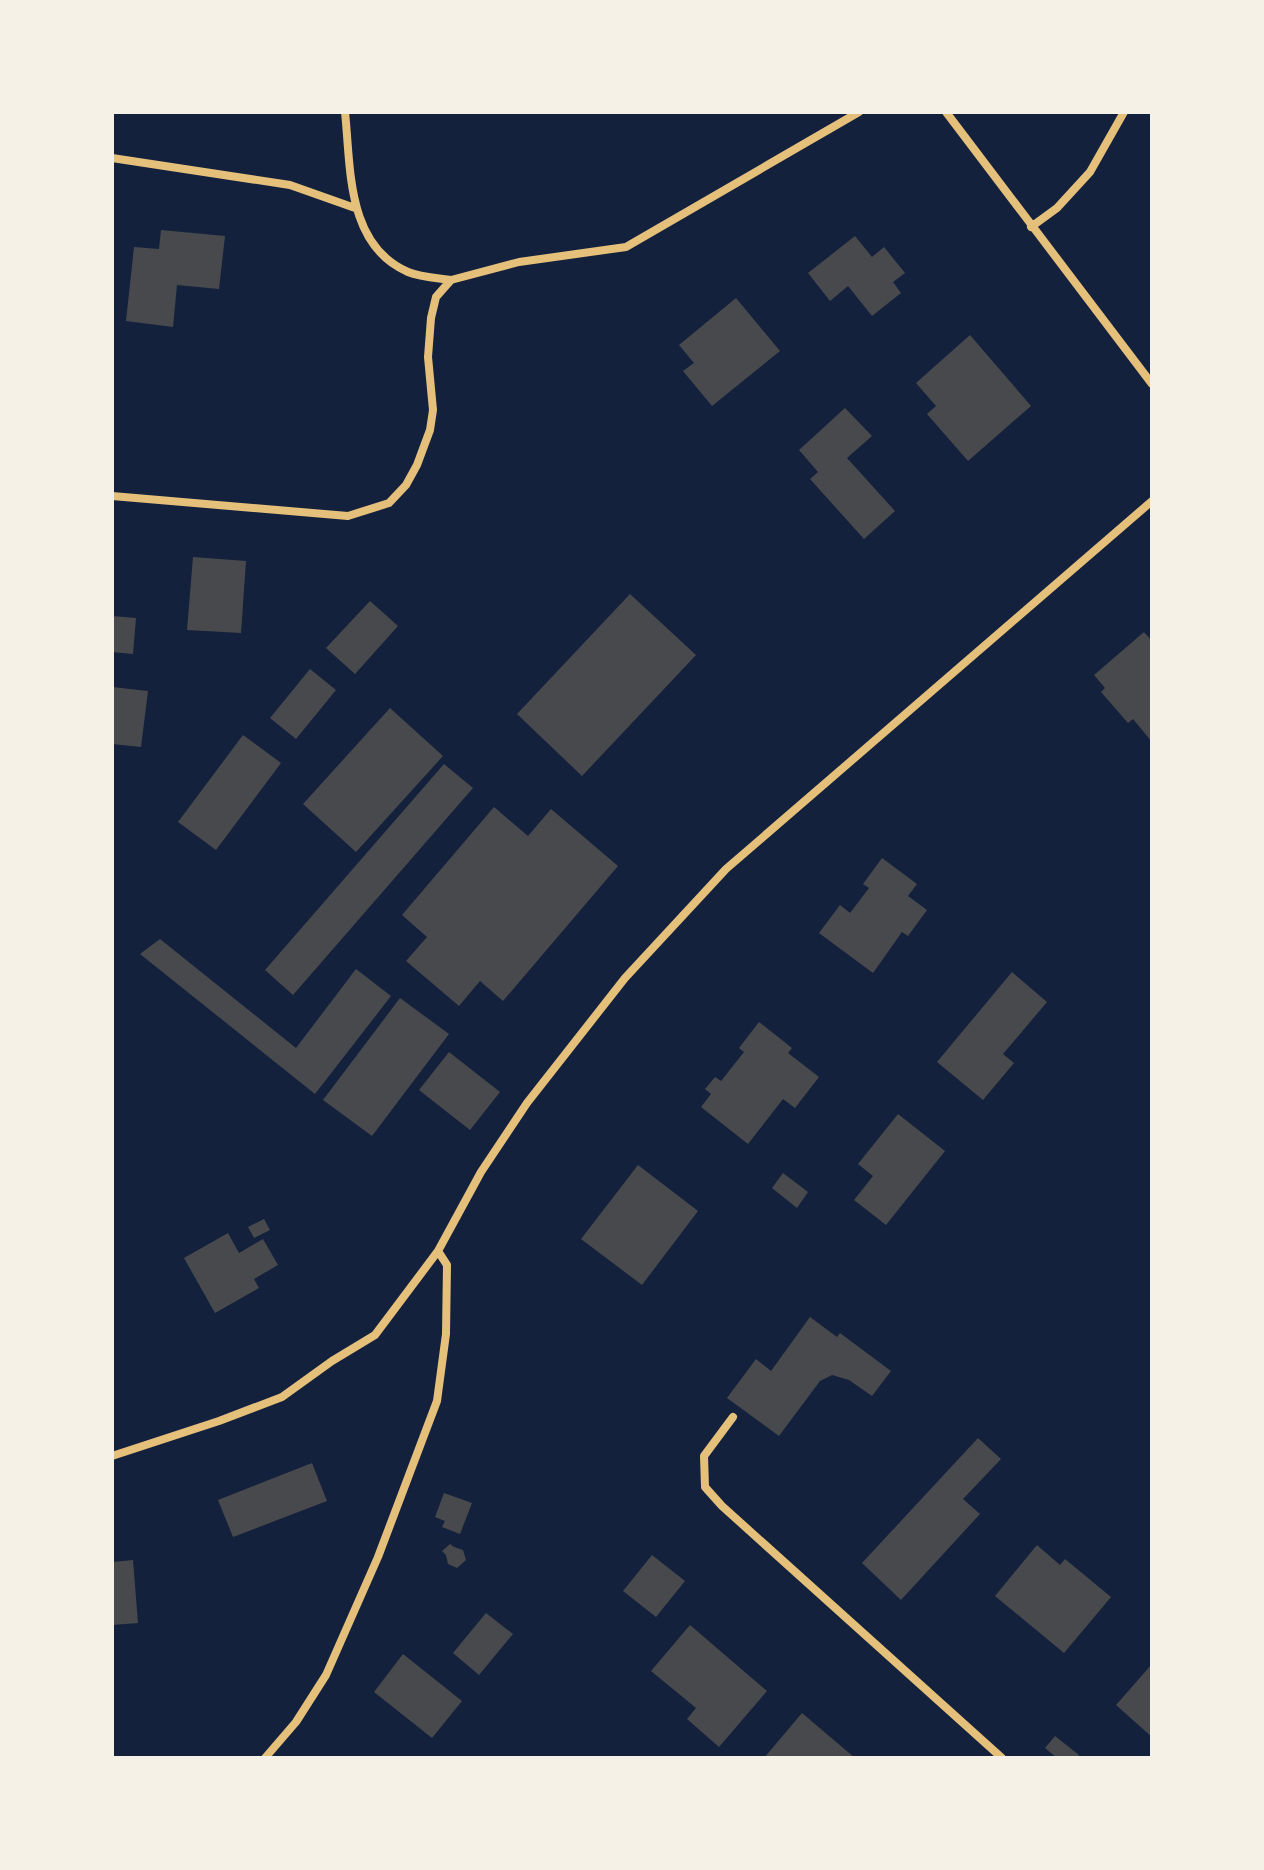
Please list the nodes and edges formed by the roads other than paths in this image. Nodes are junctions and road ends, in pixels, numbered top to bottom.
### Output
1 (345, 112) edge
2 (859, 112) edge
3 (946, 112) edge
4 (1124, 112) edge
5 (112, 158) edge
6 (355, 208) junction
7 (1031, 227) junction
8 (451, 280) junction
9 (1152, 384) edge
10 (112, 496) edge
11 (1152, 501) edge
12 (438, 1251) junction
13 (733, 1417) dead end
14 (112, 1456) edge
15 (265, 1758) edge
16 (1002, 1758) edge

1 - 6 street
2 - 8 street
3 - 7 street
4 - 7 street
5 - 6 street
6 - 8 street
7 - 9 street
8 - 10 street
11 - 12 street
12 - 14 street
12 - 15 street
13 - 16 street

